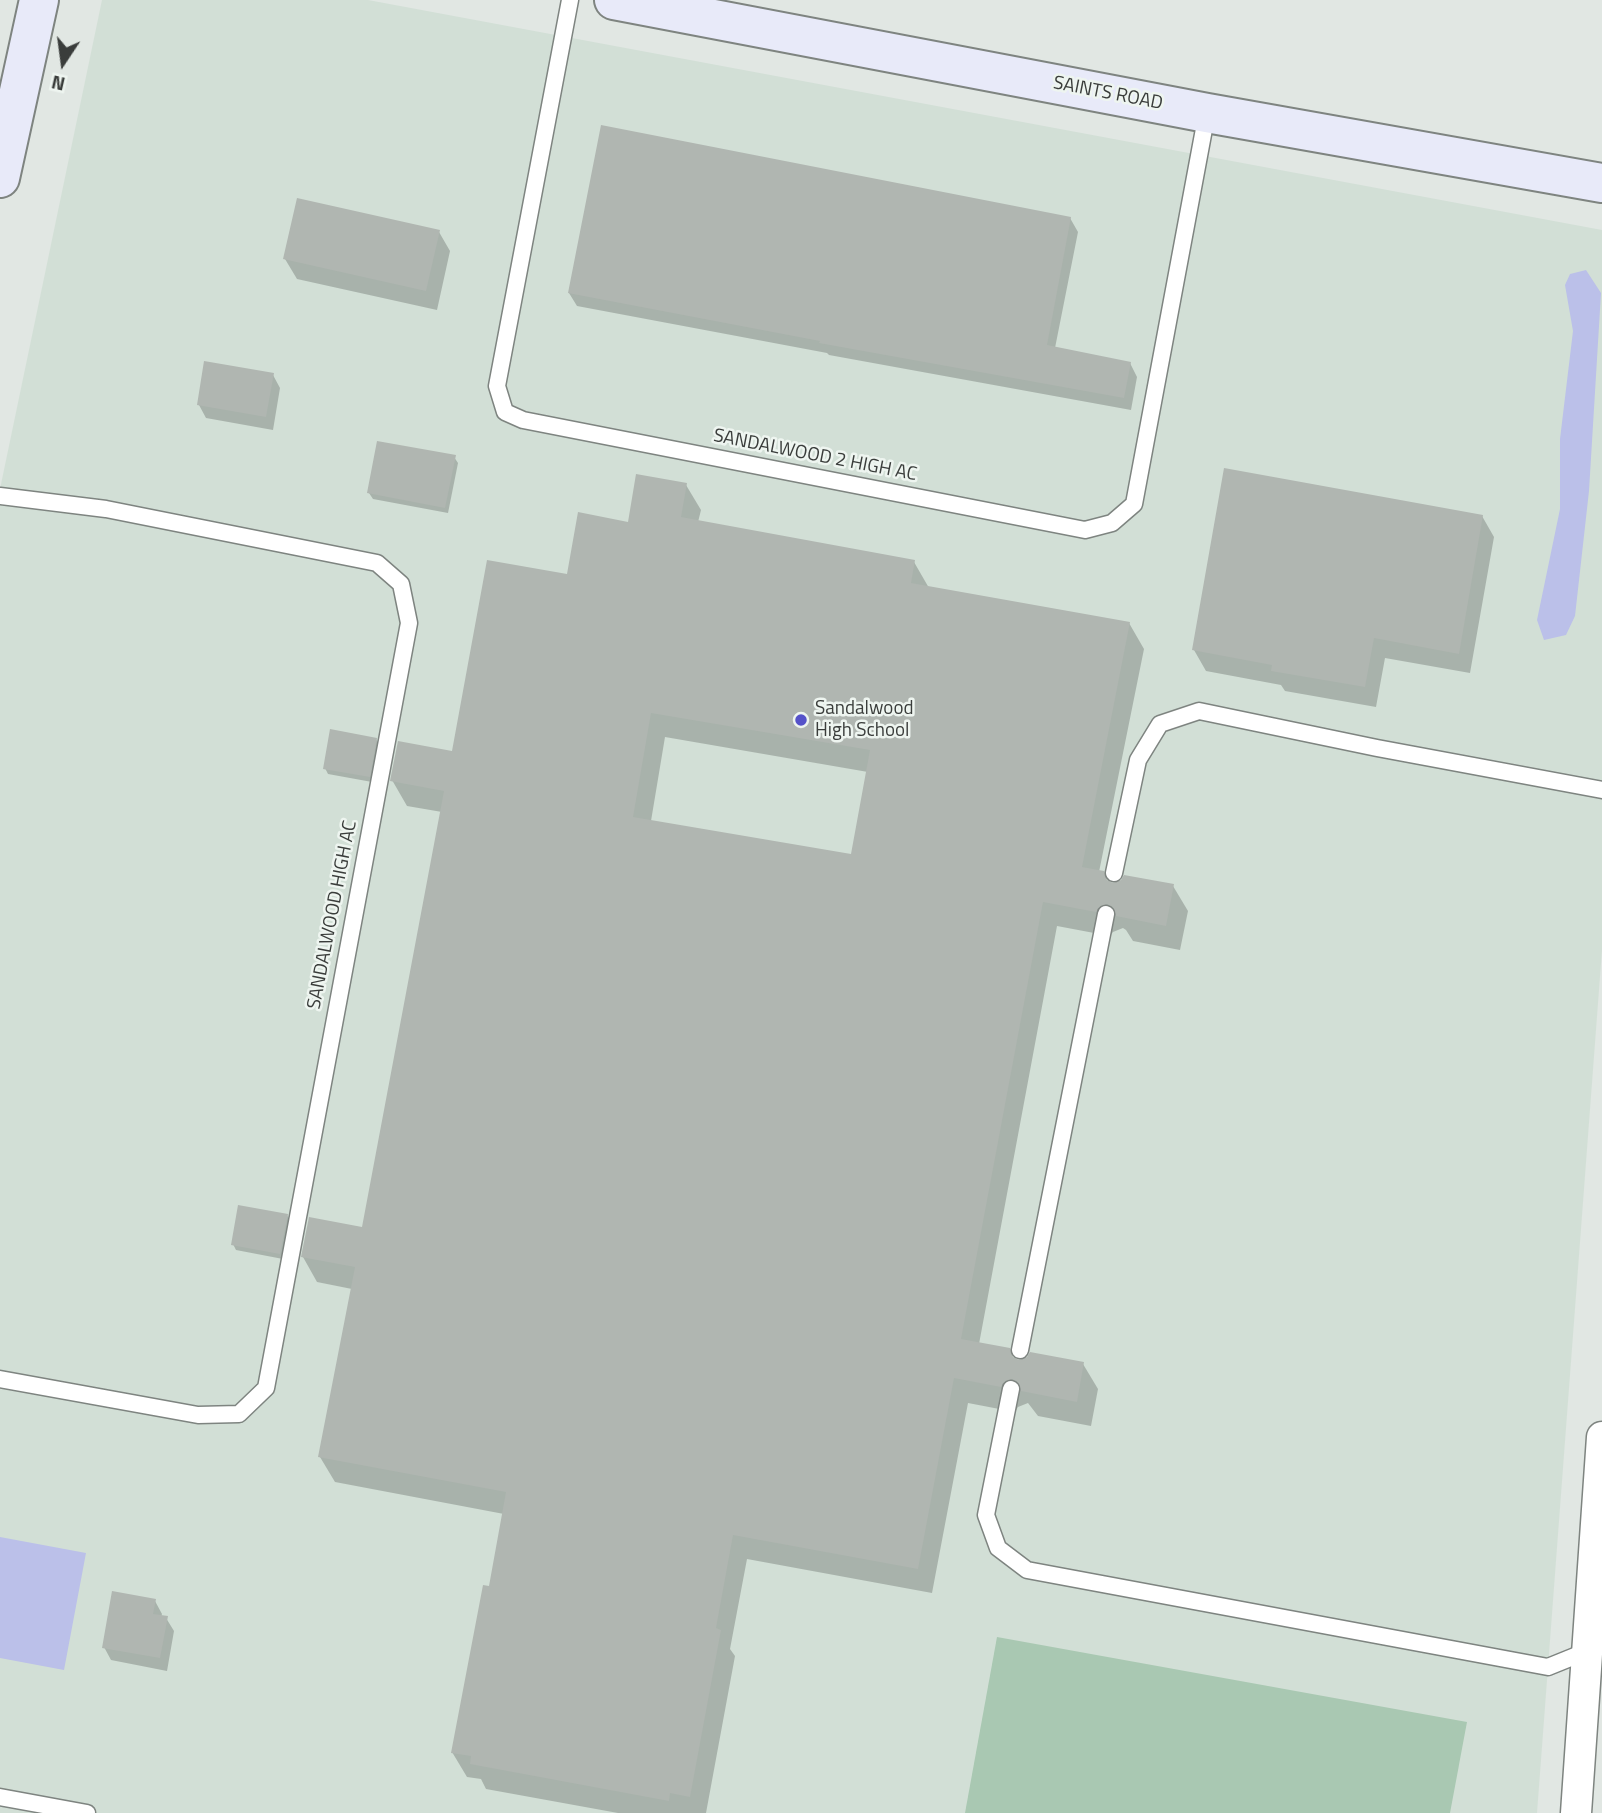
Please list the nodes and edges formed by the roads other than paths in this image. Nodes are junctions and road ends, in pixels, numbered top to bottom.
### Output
1 (39, 0) edge
2 (570, 0) edge
3 (614, 0) edge
4 (1207, 113) junction
5 (0, 178) edge
6 (1602, 183) edge
7 (0, 496) edge
8 (1602, 790) edge
9 (1114, 873) dead end
10 (1106, 914) dead end
11 (1020, 1350) dead end
12 (0, 1379) edge
13 (1011, 1389) dead end
14 (1602, 1437) edge
15 (1595, 1648) edge
16 (0, 1797) edge
17 (87, 1813) edge
18 (1576, 1813) edge

1 - 5 street
2 - 4 lane, SANDALWOOD 2 HIGH AC
3 - 4 street, SAINTS ROAD
4 - 6 street, SAINTS ROAD
7 - 12 lane, SANDALWOOD HIGH AC
8 - 9 lane
10 - 11 lane
13 - 15 lane
14 - 15 street
15 - 18 street
16 - 17 lane

